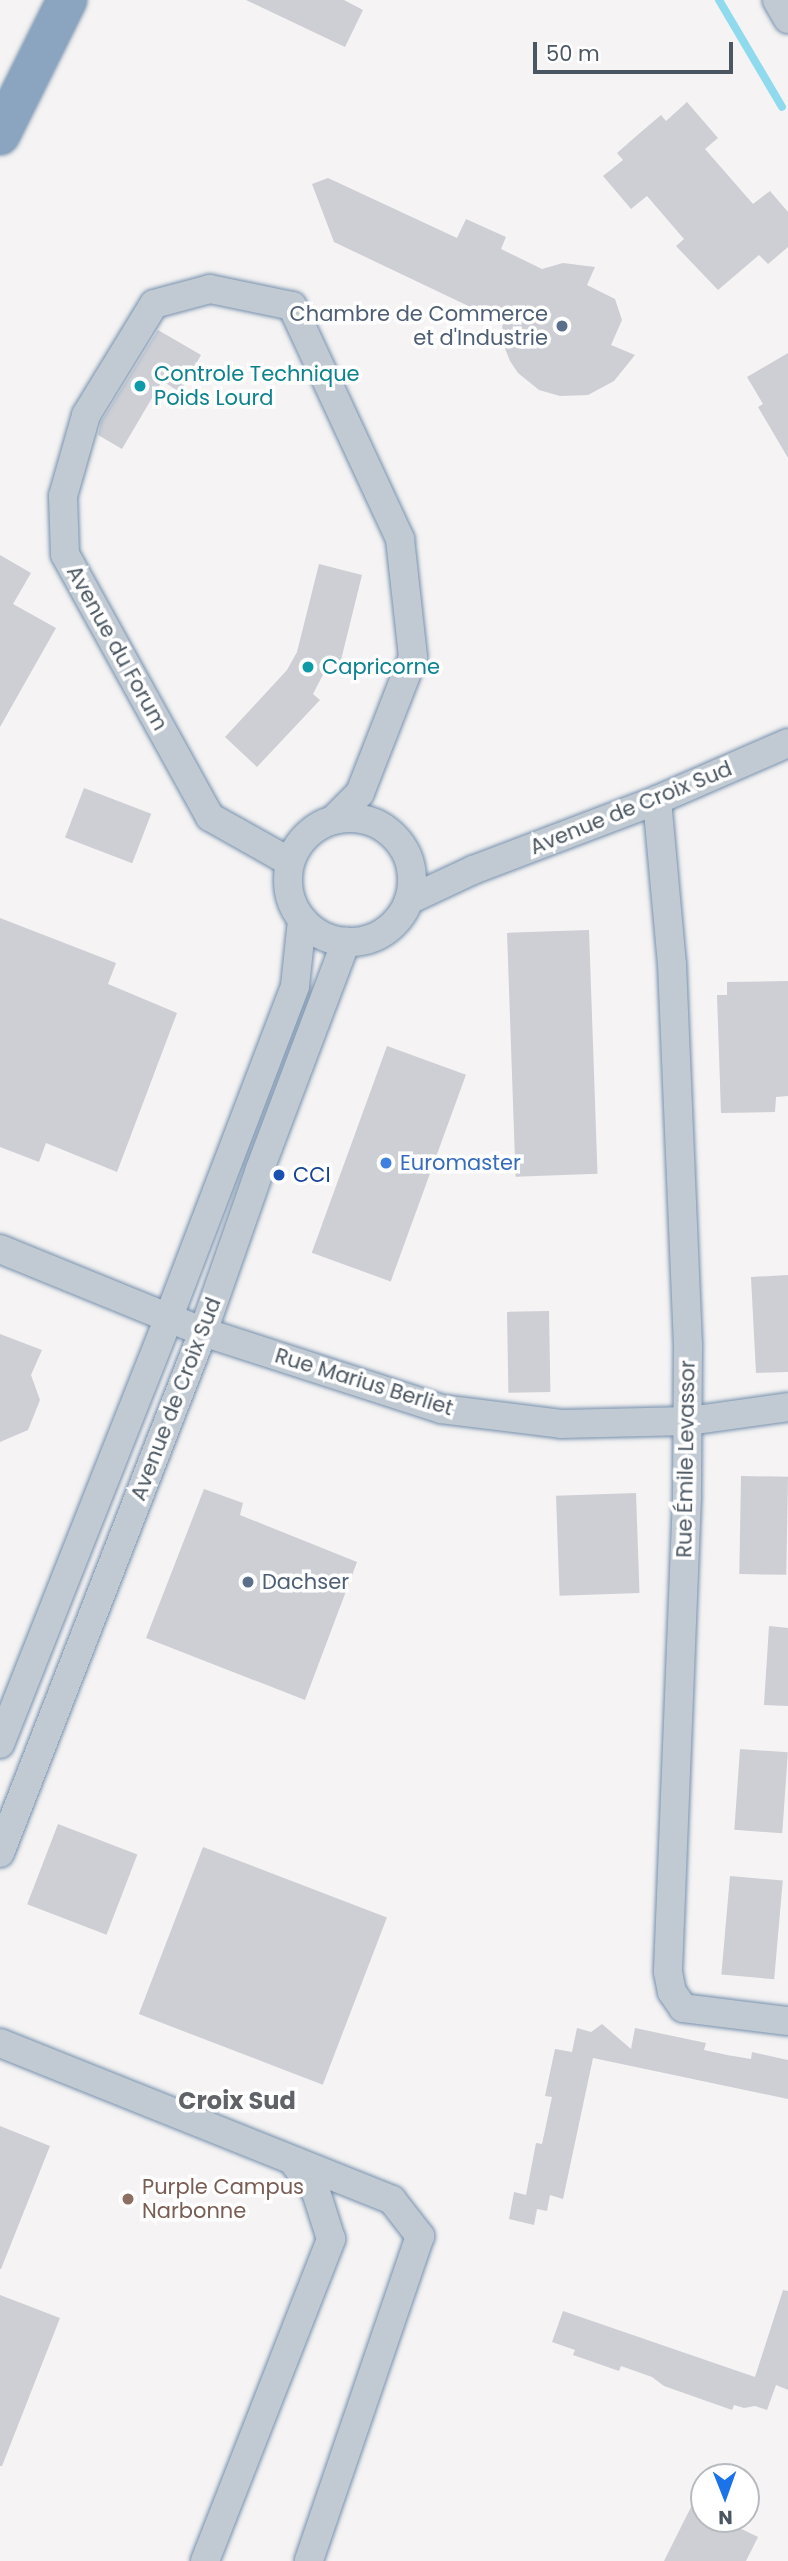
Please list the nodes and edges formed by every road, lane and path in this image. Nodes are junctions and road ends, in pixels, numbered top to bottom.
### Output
1 (67, 0) edge
2 (777, 0) edge
3 (788, 19) edge
4 (0, 135) edge
5 (788, 743) edge
6 (657, 800) junction
7 (333, 820) junction
8 (409, 858) junction
9 (290, 862) junction
10 (473, 870) junction
11 (409, 900) junction
12 (302, 920) junction
13 (346, 942) junction
14 (0, 1249) edge
15 (168, 1319) junction
16 (203, 1332) junction
17 (788, 1406) edge
18 (689, 1421) junction
19 (0, 1744) edge
20 (0, 1853) edge
21 (788, 2021) edge
22 (0, 2043) edge
23 (292, 2160) junction
24 (205, 2561) edge
25 (309, 2561) edge

1 - 4 highway
2 - 3 street
5 - 6 street, Avenue de Croix Sud
6 - 10 street, Avenue de Croix Sud
6 - 18 street, Rue Émile Levassor
7 - 8 street
7 - 9 street
7 - 9 street, Avenue du Forum
8 - 10 street, Avenue de Croix Sud
8 - 11 street
9 - 12 street
10 - 11 street, Avenue de Croix Sud
11 - 13 street
12 - 13 street
12 - 15 street, Avenue de Croix Sud
13 - 16 street, Avenue de Croix Sud
14 - 15 street, Rue Marius Berliet
15 - 16 street, Rue Marius Berliet
15 - 19 street, Avenue de Croix Sud
16 - 18 street, Rue Marius Berliet
16 - 20 street, Avenue de Croix Sud
17 - 18 street, Rue Marius Berliet
18 - 21 street, Rue Émile Levassor
22 - 23 street
23 - 24 street
23 - 25 street

